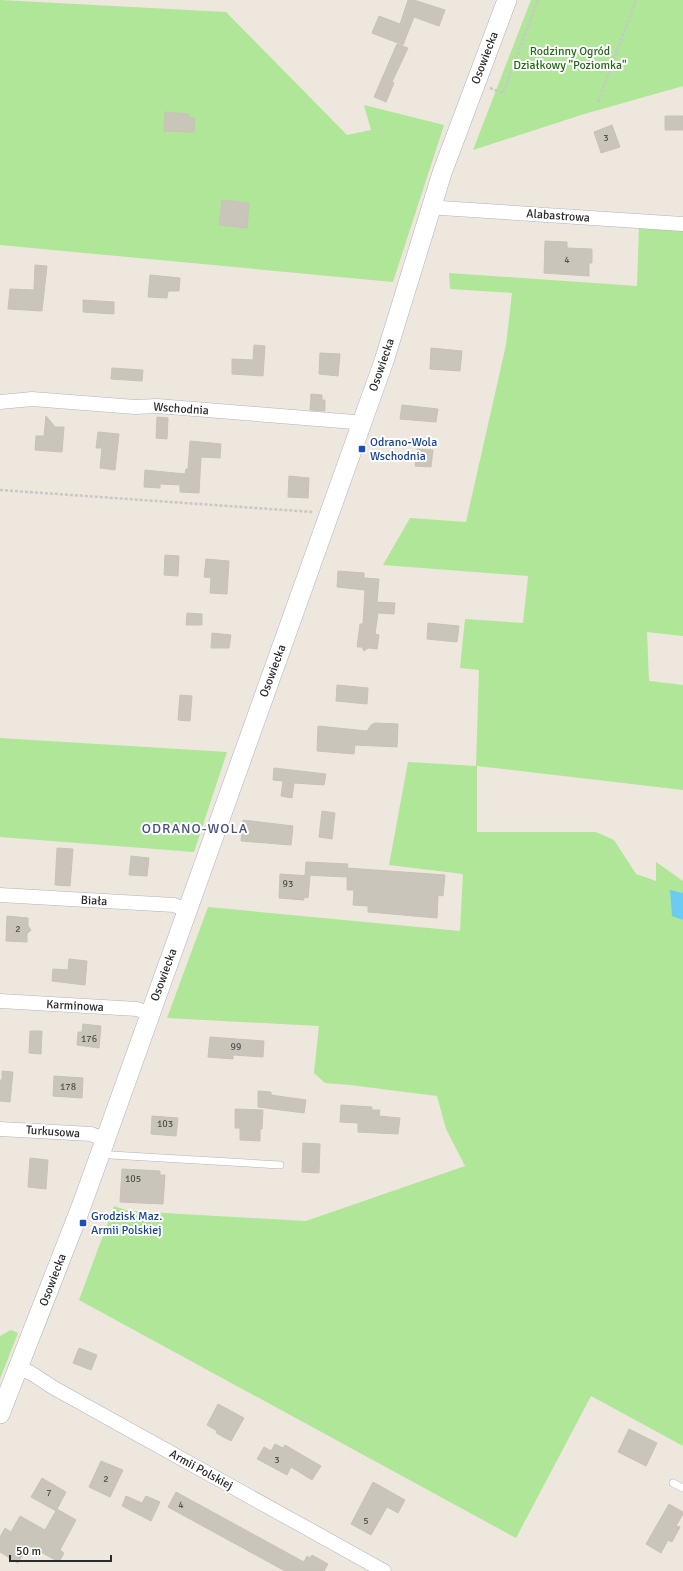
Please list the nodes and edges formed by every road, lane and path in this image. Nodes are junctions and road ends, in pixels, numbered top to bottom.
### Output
1 (538, 0) edge
2 (636, 0) edge
3 (502, 1) edge
4 (484, 86) dead end
5 (598, 102) dead end
6 (432, 206) junction
7 (683, 224) edge
8 (0, 402) edge
9 (361, 426) junction
10 (0, 490) edge
11 (329, 515) junction
12 (0, 895) edge
13 (188, 910) junction
14 (0, 1001) edge
15 (150, 1014) junction
16 (0, 1129) edge
17 (103, 1146) junction
18 (280, 1165) dead end
19 (19, 1368) junction
20 (0, 1414) edge
21 (674, 1483) dead end
22 (683, 1488) edge
23 (384, 1571) edge

1 - 4 path
2 - 5 path
3 - 6 street, Osowiecka
6 - 7 street, Alabastrowa
6 - 9 street, Osowiecka
8 - 9 street, Wschodnia
9 - 11 street, Osowiecka
10 - 11 path
11 - 13 street, Osowiecka
12 - 13 street, Biała
13 - 15 street, Osowiecka
14 - 15 street, Karminowa
15 - 17 street, Osowiecka
16 - 17 street, Turkusowa
17 - 18 lane
17 - 19 street, Osowiecka
19 - 20 street, Osowiecka
19 - 23 street, Armii Polskiej
21 - 22 lane

